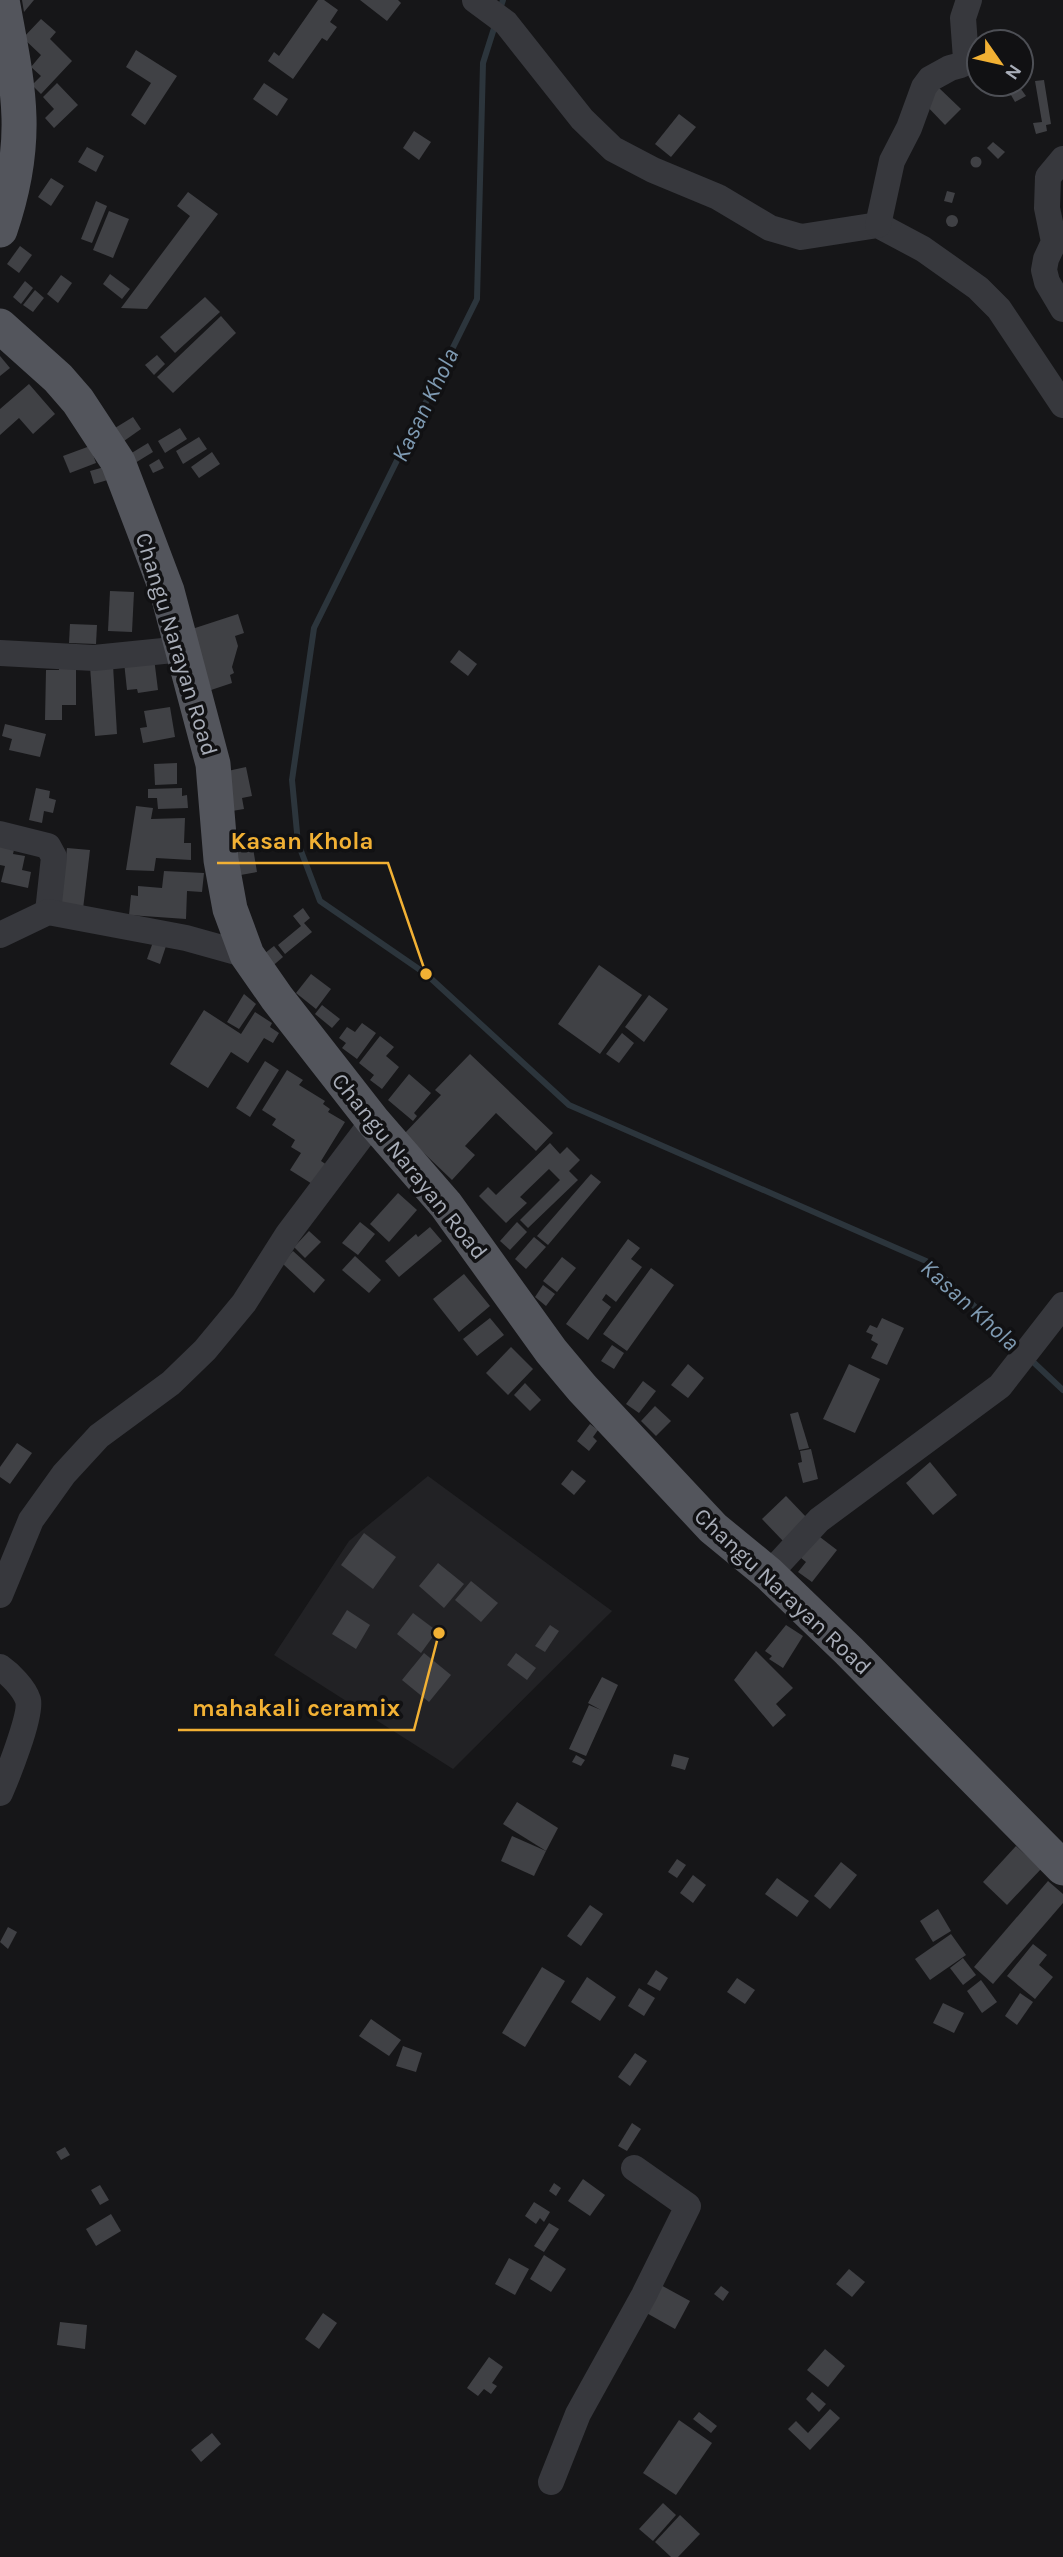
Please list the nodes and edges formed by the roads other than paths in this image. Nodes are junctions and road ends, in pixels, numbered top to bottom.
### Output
1 (2, 0) edge
2 (475, 0) edge
3 (969, 0) edge
4 (9, 95) edge
5 (1063, 159) edge
6 (878, 225) junction
7 (0, 230) edge
8 (1063, 309) edge
9 (0, 326) edge
10 (1063, 405) edge
11 (183, 649) junction
12 (0, 653) edge
13 (0, 834) edge
14 (48, 912) junction
15 (0, 935) edge
16 (247, 955) junction
17 (373, 1121) junction
18 (1063, 1305) edge
19 (769, 1574) junction
20 (0, 1595) edge
21 (0, 1667) edge
22 (0, 1793) edge
23 (1063, 1867) edge
24 (634, 2168) dead end
25 (551, 2483) dead end

1 - 4 main road
2 - 6 street
3 - 6 street
4 - 7 main road
5 - 8 street
6 - 10 street
9 - 11 main road, Changu Narayan Road
11 - 12 street
11 - 16 main road, Changu Narayan Road
13 - 14 street
14 - 15 street
14 - 16 street
16 - 17 main road, Changu Narayan Road
17 - 19 main road, Changu Narayan Road
17 - 20 street
18 - 19 street
19 - 23 main road, Changu Narayan Road
21 - 22 street
24 - 25 street

